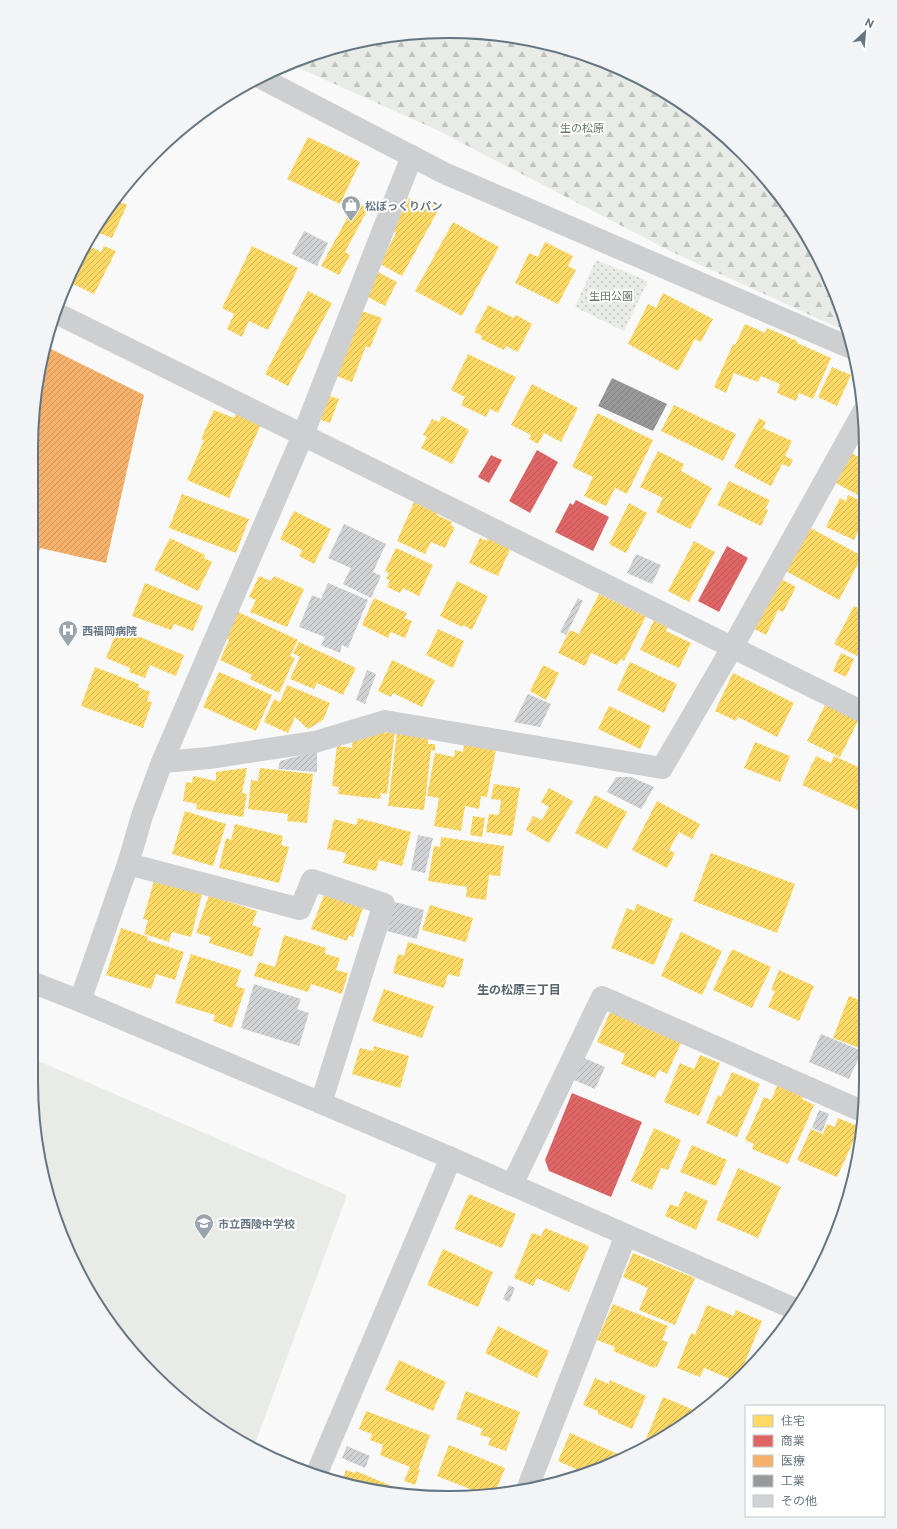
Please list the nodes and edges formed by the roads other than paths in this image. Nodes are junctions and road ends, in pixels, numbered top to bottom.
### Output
1 (266, 81) edge
2 (412, 156) junction
3 (61, 315) edge
4 (846, 346) edge
5 (858, 421) edge
6 (302, 435) junction
7 (732, 648) junction
8 (859, 710) edge
9 (162, 762) junction
10 (128, 864) junction
11 (38, 985) edge
12 (80, 1001) junction
13 (321, 1103) junction
14 (858, 1109) edge
15 (451, 1158) junction
16 (512, 1185) junction
17 (626, 1235) junction
18 (790, 1308) edge
19 (318, 1469) edge
20 (530, 1483) edge

1 - 2 street
2 - 4 street
2 - 6 street
3 - 6 street
5 - 7 street
6 - 7 street
6 - 9 street
7 - 8 street
7 - 9 street
9 - 10 street
10 - 12 street
10 - 13 street
11 - 12 street
12 - 13 street
13 - 15 street
14 - 16 street
15 - 16 street
15 - 19 street
16 - 17 street
17 - 18 street
17 - 20 street

